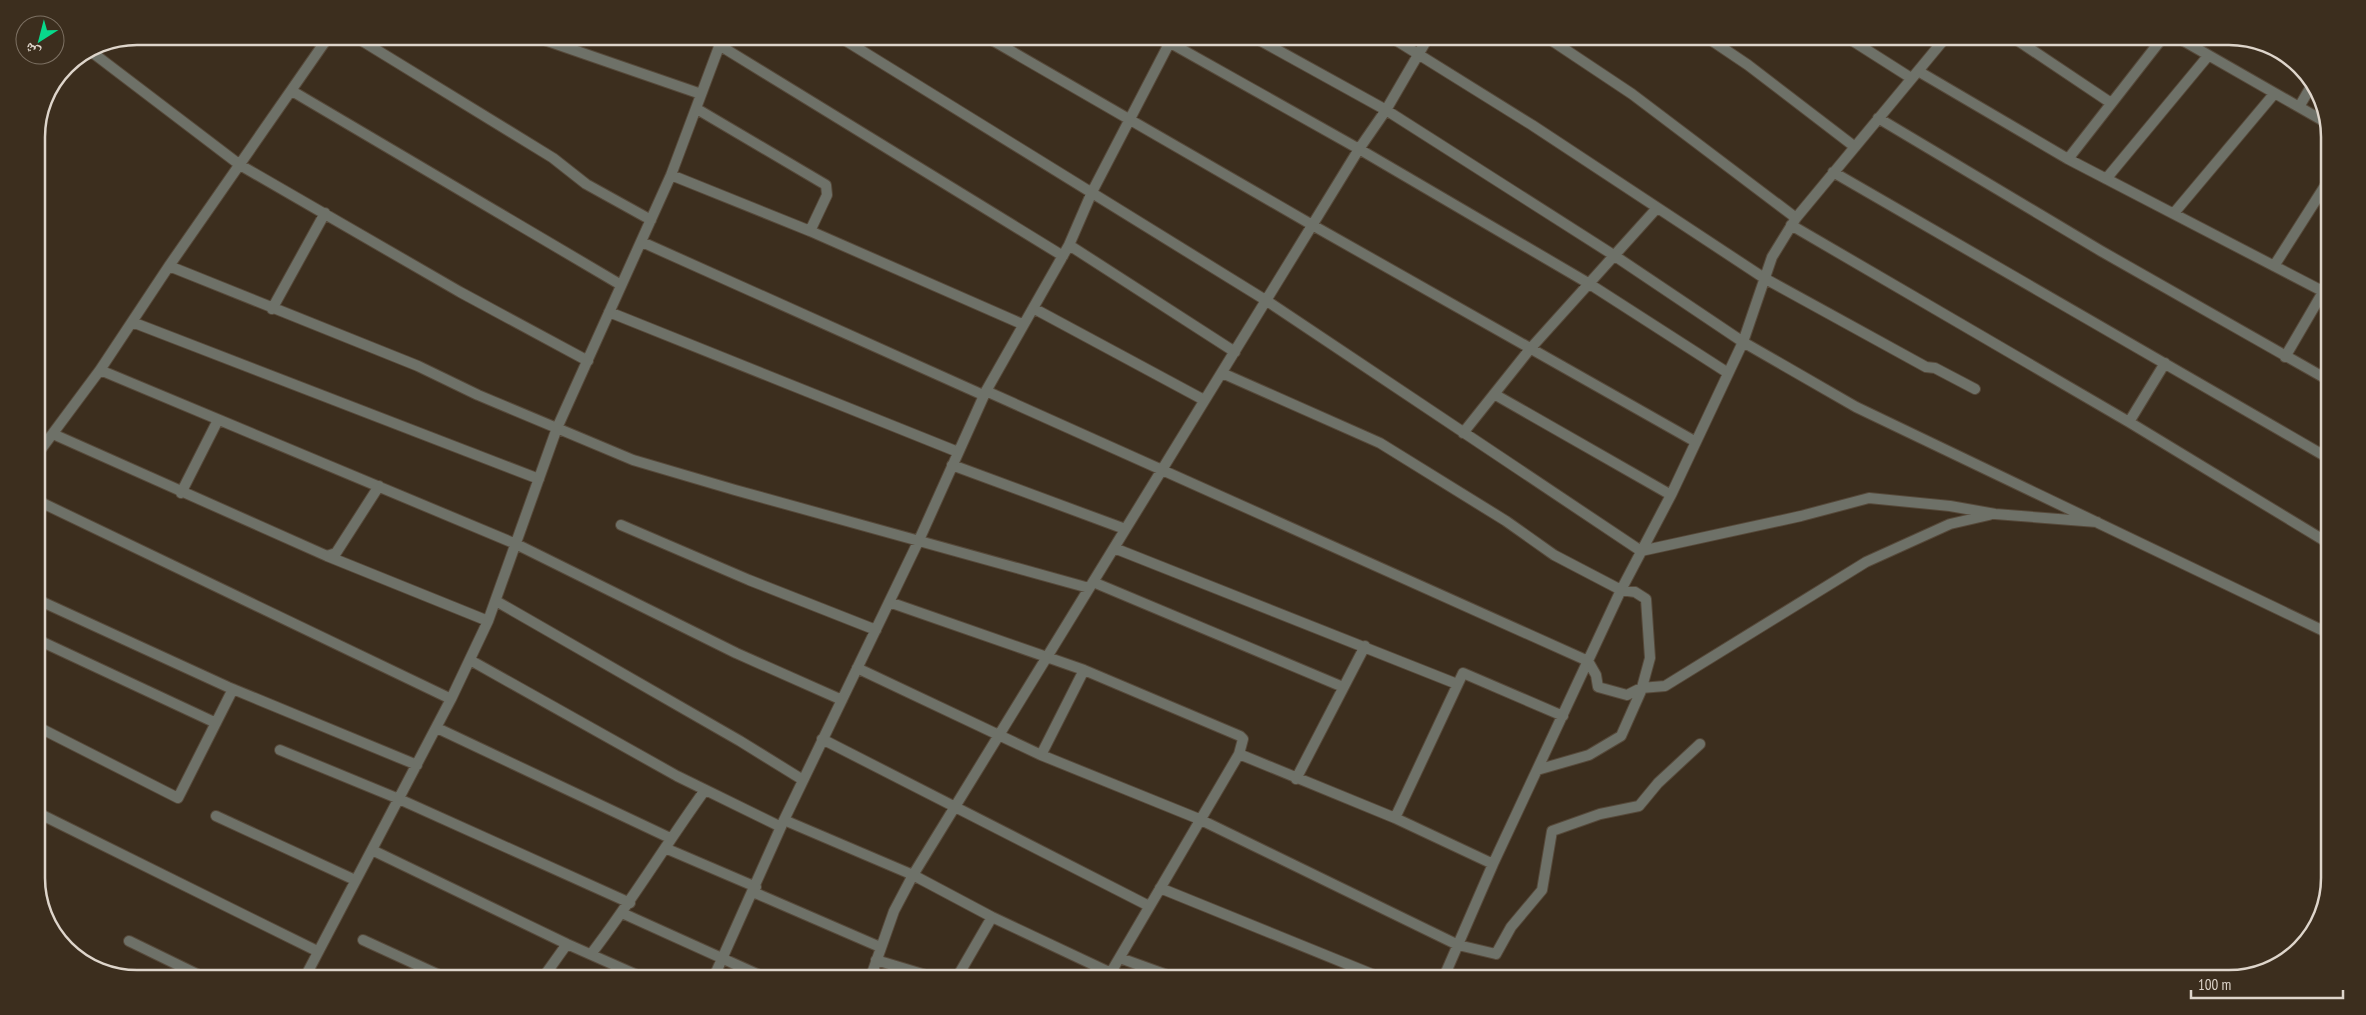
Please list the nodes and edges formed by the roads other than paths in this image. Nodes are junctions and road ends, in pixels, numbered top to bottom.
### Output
1 (323, 45) edge
2 (369, 45) edge
3 (559, 45) edge
4 (719, 45) edge
5 (729, 45) edge
6 (853, 45) edge
7 (1001, 45) edge
8 (1168, 45) edge
9 (1180, 45) edge
10 (1268, 45) edge
11 (1403, 45) edge
12 (1424, 45) edge
13 (1558, 45) edge
14 (1718, 45) edge
15 (1862, 45) edge
16 (1939, 45) edge
17 (2024, 45) edge
18 (2157, 45) edge
19 (2190, 45) edge
20 (96, 55) edge
21 (1419, 55) junction
22 (2208, 56) junction
23 (1915, 74) junction
24 (292, 91) junction
25 (2308, 92) edge
26 (702, 94) junction
27 (2274, 94) junction
28 (2111, 104) junction
29 (2299, 107) junction
30 (697, 109) junction
31 (1386, 110) junction
32 (1878, 118) junction
33 (2319, 118) edge
34 (1130, 119) junction
35 (1855, 147) junction
36 (1359, 149) junction
37 (2068, 159) junction
38 (240, 165) junction
39 (1833, 172) junction
40 (671, 175) junction
41 (2106, 179) junction
42 (1092, 192) junction
43 (2321, 192) edge
44 (1657, 208) junction
45 (324, 213) junction
46 (2174, 213) junction
47 (651, 220) junction
48 (1794, 222) junction
49 (1314, 226) junction
50 (810, 231) junction
51 (642, 242) junction
52 (1069, 245) junction
53 (1063, 256) junction
54 (1615, 256) junction
55 (169, 266) junction
56 (2274, 266) junction
57 (1764, 278) junction
58 (1588, 283) junction
59 (621, 284) junction
60 (2321, 290) edge
61 (1267, 301) junction
62 (2321, 301) edge
63 (272, 308) junction
64 (1033, 308) junction
65 (609, 312) junction
66 (132, 322) junction
67 (1022, 324) junction
68 (1743, 342) junction
69 (1530, 349) junction
70 (1235, 352) junction
71 (2285, 357) junction
72 (588, 361) junction
73 (2165, 363) junction
74 (100, 370) junction
75 (1222, 373) junction
76 (1728, 373) junction
77 (2321, 376) edge
78 (1975, 389) dead end
79 (985, 393) junction
80 (1494, 394) junction
81 (1204, 400) junction
82 (218, 420) junction
83 (2130, 422) junction
84 (557, 428) junction
85 (1463, 433) junction
86 (53, 434) junction
87 (1696, 442) junction
88 (45, 444) edge
89 (958, 452) junction
90 (2321, 454) edge
91 (952, 465) junction
92 (1163, 468) junction
93 (539, 479) junction
94 (379, 486) junction
95 (181, 492) junction
96 (1671, 494) junction
97 (45, 504) edge
98 (1995, 514) junction
99 (2096, 522) junction
100 (621, 525) dead end
101 (1125, 529) junction
102 (2321, 539) edge
103 (919, 540) junction
104 (516, 544) junction
105 (1114, 548) junction
106 (1641, 551) junction
107 (327, 556) junction
108 (1091, 585) junction
109 (1621, 590) junction
110 (496, 601) junction
111 (889, 602) junction
112 (45, 603) edge
113 (488, 621) junction
114 (876, 630) junction
115 (2321, 630) edge
116 (45, 643) edge
117 (1365, 646) junction
118 (1046, 659) junction
119 (470, 660) junction
120 (1588, 661) junction
121 (858, 668) junction
122 (1084, 670) junction
123 (1458, 684) junction
124 (1343, 687) junction
125 (1642, 688) junction
126 (233, 690) junction
127 (451, 699) junction
128 (842, 700) junction
129 (1562, 716) junction
130 (216, 723) junction
131 (436, 728) junction
132 (45, 731) edge
133 (1000, 736) junction
134 (822, 740) junction
135 (1700, 744) dead end
136 (280, 750) dead end
137 (1239, 754) junction
138 (1041, 755) junction
139 (417, 765) junction
140 (1537, 770) junction
141 (1296, 779) junction
142 (803, 780) junction
143 (705, 790) junction
144 (399, 799) junction
145 (955, 809) junction
146 (45, 816) edge
147 (216, 816) dead end
148 (1395, 818) junction
149 (1199, 819) junction
150 (782, 824) junction
151 (667, 843) junction
152 (372, 850) junction
153 (1493, 864) junction
154 (913, 875) junction
155 (355, 880) junction
156 (1160, 888) junction
157 (754, 890) junction
158 (630, 903) junction
159 (1149, 906) junction
160 (622, 914) junction
161 (992, 917) junction
162 (364, 940) dead end
163 (129, 941) dead end
164 (567, 944) junction
165 (1458, 945) junction
166 (880, 947) junction
167 (317, 951) junction
168 (591, 954) junction
169 (722, 957) junction
170 (1120, 958) junction
171 (876, 960) junction
172 (189, 970) edge
173 (308, 970) edge
174 (429, 970) edge
175 (548, 970) edge
176 (626, 970) edge
177 (717, 970) edge
178 (749, 970) edge
179 (873, 970) edge
180 (909, 970) edge
181 (961, 970) edge
182 (1097, 970) edge
183 (1113, 970) edge
184 (1153, 970) edge
185 (1362, 970) edge
186 (1447, 970) edge

1 - 24 street
2 - 47 street
3 - 26 street
4 - 26 street
5 - 53 street
6 - 42 street
7 - 34 street
8 - 34 street
9 - 36 street
10 - 31 street
11 - 21 street
12 - 21 street
13 - 48 street
14 - 35 street
15 - 23 street
16 - 23 street
17 - 28 street
18 - 28 street
19 - 22 street
20 - 38 street
21 - 31 street
21 - 44 street
22 - 27 street
22 - 41 street
23 - 32 street
23 - 37 street
24 - 38 street
24 - 59 street
25 - 29 street
26 - 30 street
27 - 29 street
27 - 46 street
28 - 37 street
29 - 33 street
30 - 40 street
30 - 50 street
31 - 36 street
31 - 54 street
32 - 35 street
32 - 71 street
34 - 42 street
34 - 49 street
35 - 39 street
36 - 49 street
36 - 58 street
37 - 41 street
38 - 45 street
38 - 55 street
39 - 48 street
39 - 73 street
40 - 47 street
40 - 50 street
41 - 46 street
42 - 52 street
42 - 61 street
43 - 56 street
44 - 54 street
44 - 57 street
45 - 63 street
45 - 72 street
46 - 56 street
47 - 51 street
48 - 57 street
48 - 83 street
49 - 61 street
49 - 69 street
50 - 67 street
51 - 59 street
51 - 79 street
52 - 53 street
52 - 70 street
53 - 64 street
54 - 58 street
54 - 68 street
55 - 63 street
55 - 66 street
56 - 60 street
57 - 68 street
57 - 78 street
58 - 69 street
58 - 76 street
59 - 65 street
61 - 70 street
61 - 85 street
62 - 71 street
63 - 84 street
64 - 67 street
64 - 81 street
65 - 72 street
65 - 89 street
66 - 74 street
66 - 93 street
67 - 79 street
68 - 76 street
68 - 99 street
69 - 80 street
69 - 87 street
70 - 75 street
71 - 77 street
72 - 84 street
73 - 83 street
73 - 90 street
74 - 82 street
74 - 86 street
75 - 81 street
75 - 109 street
76 - 87 street
79 - 89 street
79 - 92 street
80 - 85 street
80 - 96 street
81 - 92 street
82 - 94 street
82 - 95 street
83 - 102 street
84 - 93 street
84 - 103 street
85 - 106 street
86 - 88 street
86 - 95 street
87 - 96 street
89 - 91 street
91 - 101 street
91 - 103 street
92 - 101 street
92 - 120 street
93 - 104 street
94 - 104 street
94 - 107 street
95 - 107 street
96 - 106 street
97 - 127 street
98 - 99 street
98 - 106 street
98 - 125 street
99 - 115 street
100 - 114 street
101 - 105 street
103 - 108 street
103 - 111 street
104 - 110 street
104 - 128 street
105 - 108 street
105 - 117 street
106 - 109 street
107 - 113 street
108 - 118 street
108 - 124 street
109 - 120 street
109 - 125 street
110 - 113 street
110 - 142 street
111 - 114 street
111 - 118 street
112 - 126 street
113 - 119 street
114 - 121 street
116 - 130 street
117 - 123 street
117 - 124 street
118 - 122 street
118 - 133 street
119 - 127 street
119 - 143 street
120 - 125 street
120 - 129 street
121 - 128 street
121 - 133 street
122 - 137 street
122 - 138 street
123 - 129 street
123 - 148 street
124 - 141 street
125 - 140 street
126 - 130 street
126 - 139 street
127 - 131 street
128 - 134 street
129 - 140 street
130 - 132 street
131 - 139 street
131 - 151 street
133 - 138 street
133 - 145 street
134 - 142 street
134 - 145 street
135 - 165 street
136 - 144 street
137 - 141 street
137 - 149 street
138 - 149 street
139 - 144 street
140 - 153 street
141 - 148 street
142 - 150 street
143 - 150 street
143 - 151 street
144 - 152 street
144 - 158 street
145 - 154 street
145 - 159 street
146 - 167 street
147 - 155 street
148 - 153 street
149 - 156 street
149 - 165 street
150 - 154 street
150 - 157 street
151 - 157 street
151 - 158 street
152 - 155 street
152 - 164 street
153 - 165 street
154 - 161 street
154 - 166 street
155 - 167 street
156 - 159 street
156 - 185 street
157 - 166 street
157 - 169 street
158 - 160 street
159 - 170 street
160 - 168 street
160 - 169 street
161 - 181 street
161 - 182 street
162 - 174 street
163 - 172 street
164 - 168 street
164 - 175 street
165 - 186 street
166 - 171 street
167 - 173 street
168 - 176 street
169 - 177 street
169 - 178 street
170 - 183 street
170 - 184 street
171 - 179 street
171 - 180 street

